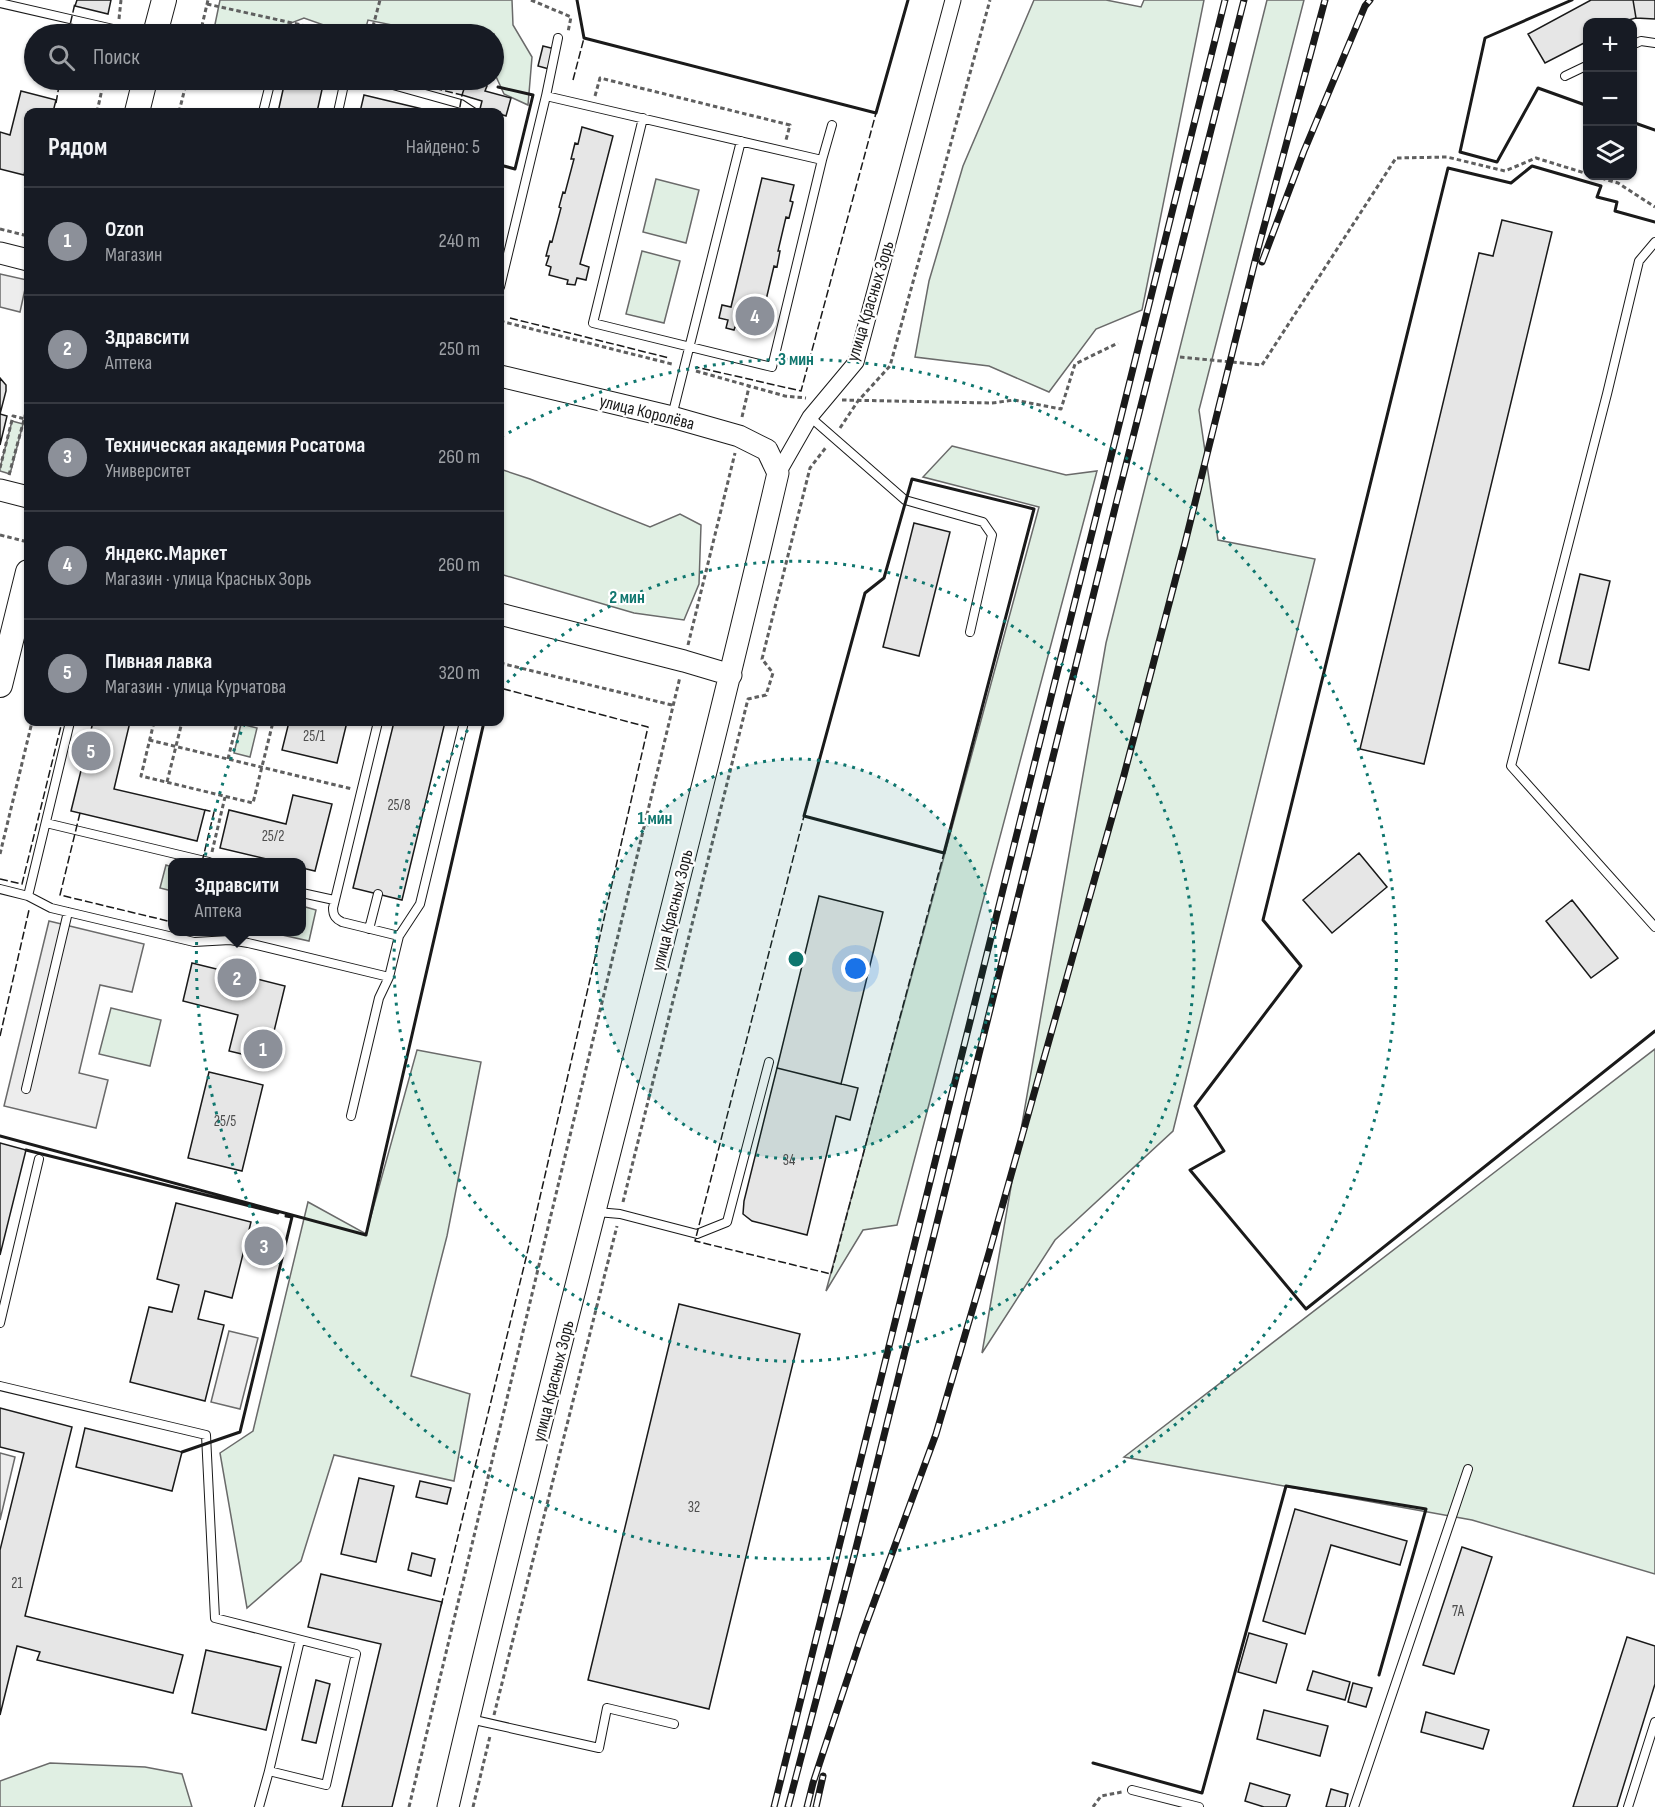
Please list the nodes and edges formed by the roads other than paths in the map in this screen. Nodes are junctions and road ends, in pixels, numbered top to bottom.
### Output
1 (164, 0) edge
2 (952, 0) edge
3 (0, 4) edge
4 (90, 24) edge
5 (158, 24) edge
6 (558, 38) dead end
7 (1637, 43) edge
8 (1655, 43) edge
9 (1583, 67) edge
10 (1565, 76) dead end
11 (142, 90) edge
12 (268, 90) edge
13 (343, 90) edge
14 (411, 90) edge
15 (546, 96) junction
16 (138, 108) edge
17 (264, 108) edge
18 (339, 108) edge
19 (466, 108) edge
20 (643, 118) junction
21 (832, 125) dead end
22 (741, 141) junction
23 (822, 160) junction
24 (1655, 242) edge
25 (0, 253) edge
26 (24, 259) edge
27 (504, 270) edge
28 (690, 347) junction
29 (504, 377) edge
30 (672, 417) junction
31 (810, 417) junction
32 (778, 473) junction
33 (0, 490) edge
34 (24, 496) edge
35 (24, 588) edge
36 (504, 619) edge
37 (970, 632) dead end
38 (731, 675) junction
39 (0, 686) edge
40 (69, 726) edge
41 (377, 726) edge
42 (463, 726) edge
43 (46, 823) junction
44 (191, 858) edge
45 (0, 889) edge
46 (306, 893) edge
47 (378, 894) dead end
48 (28, 896) junction
49 (334, 900) junction
50 (68, 912) junction
51 (1655, 927) edge
52 (369, 929) junction
53 (168, 936) edge
54 (169, 936) edge
55 (195, 936) edge
56 (399, 936) junction
57 (194, 942) junction
58 (389, 977) junction
59 (768, 1062) dead end
60 (26, 1089) dead end
61 (351, 1116) dead end
62 (39, 1159) dead end
63 (595, 1211) junction
64 (0, 1323) edge
65 (0, 1386) edge
66 (1468, 1469) dead end
67 (300, 1640) junction
68 (468, 1719) junction
69 (1655, 1722) edge
70 (674, 1724) dead end
71 (268, 1771) junction
72 (1132, 1790) road end
73 (259, 1807) edge
74 (448, 1807) edge
75 (1199, 1807) edge
76 (1354, 1807) edge
77 (1628, 1807) edge

1 - 5 main road
2 - 31 street, улица Красных Зорь
3 - 4 lane
6 - 15 lane
7 - 8 lane
9 - 10 lane
11 - 16 main road
12 - 17 lane
13 - 18 lane
14 - 19 lane
15 - 20 lane
15 - 27 lane
20 - 22 lane
20 - 28 lane
21 - 23 lane
22 - 23 lane
22 - 28 lane
23 - 28 lane
24 - 51 lane
25 - 26 street
28 - 30 lane
29 - 30 street, улица Королёва
30 - 32 street, улица Королёва
31 - 32 street, улица Красных Зорь
31 - 37 lane
32 - 38 street, улица Красных Зорь
33 - 34 street
35 - 39 main road
36 - 38 street
38 - 63 street, улица Красных Зорь
40 - 43 lane
41 - 49 lane
42 - 56 lane
43 - 44 lane
43 - 48 lane
45 - 48 lane
46 - 49 lane
47 - 52 lane
48 - 50 lane
49 - 52 lane
50 - 53 lane
50 - 60 lane
52 - 56 lane
54 - 57 lane
55 - 57 lane
56 - 58 lane
57 - 58 lane
58 - 61 lane
59 - 63 lane
62 - 64 lane
63 - 68 street, улица Красных Зорь
65 - 67 lane
66 - 76 lane
67 - 71 lane
67 - 71 lane
68 - 70 lane
68 - 74 street, улица Красных Зорь
69 - 77 lane
71 - 73 lane
72 - 75 lane

